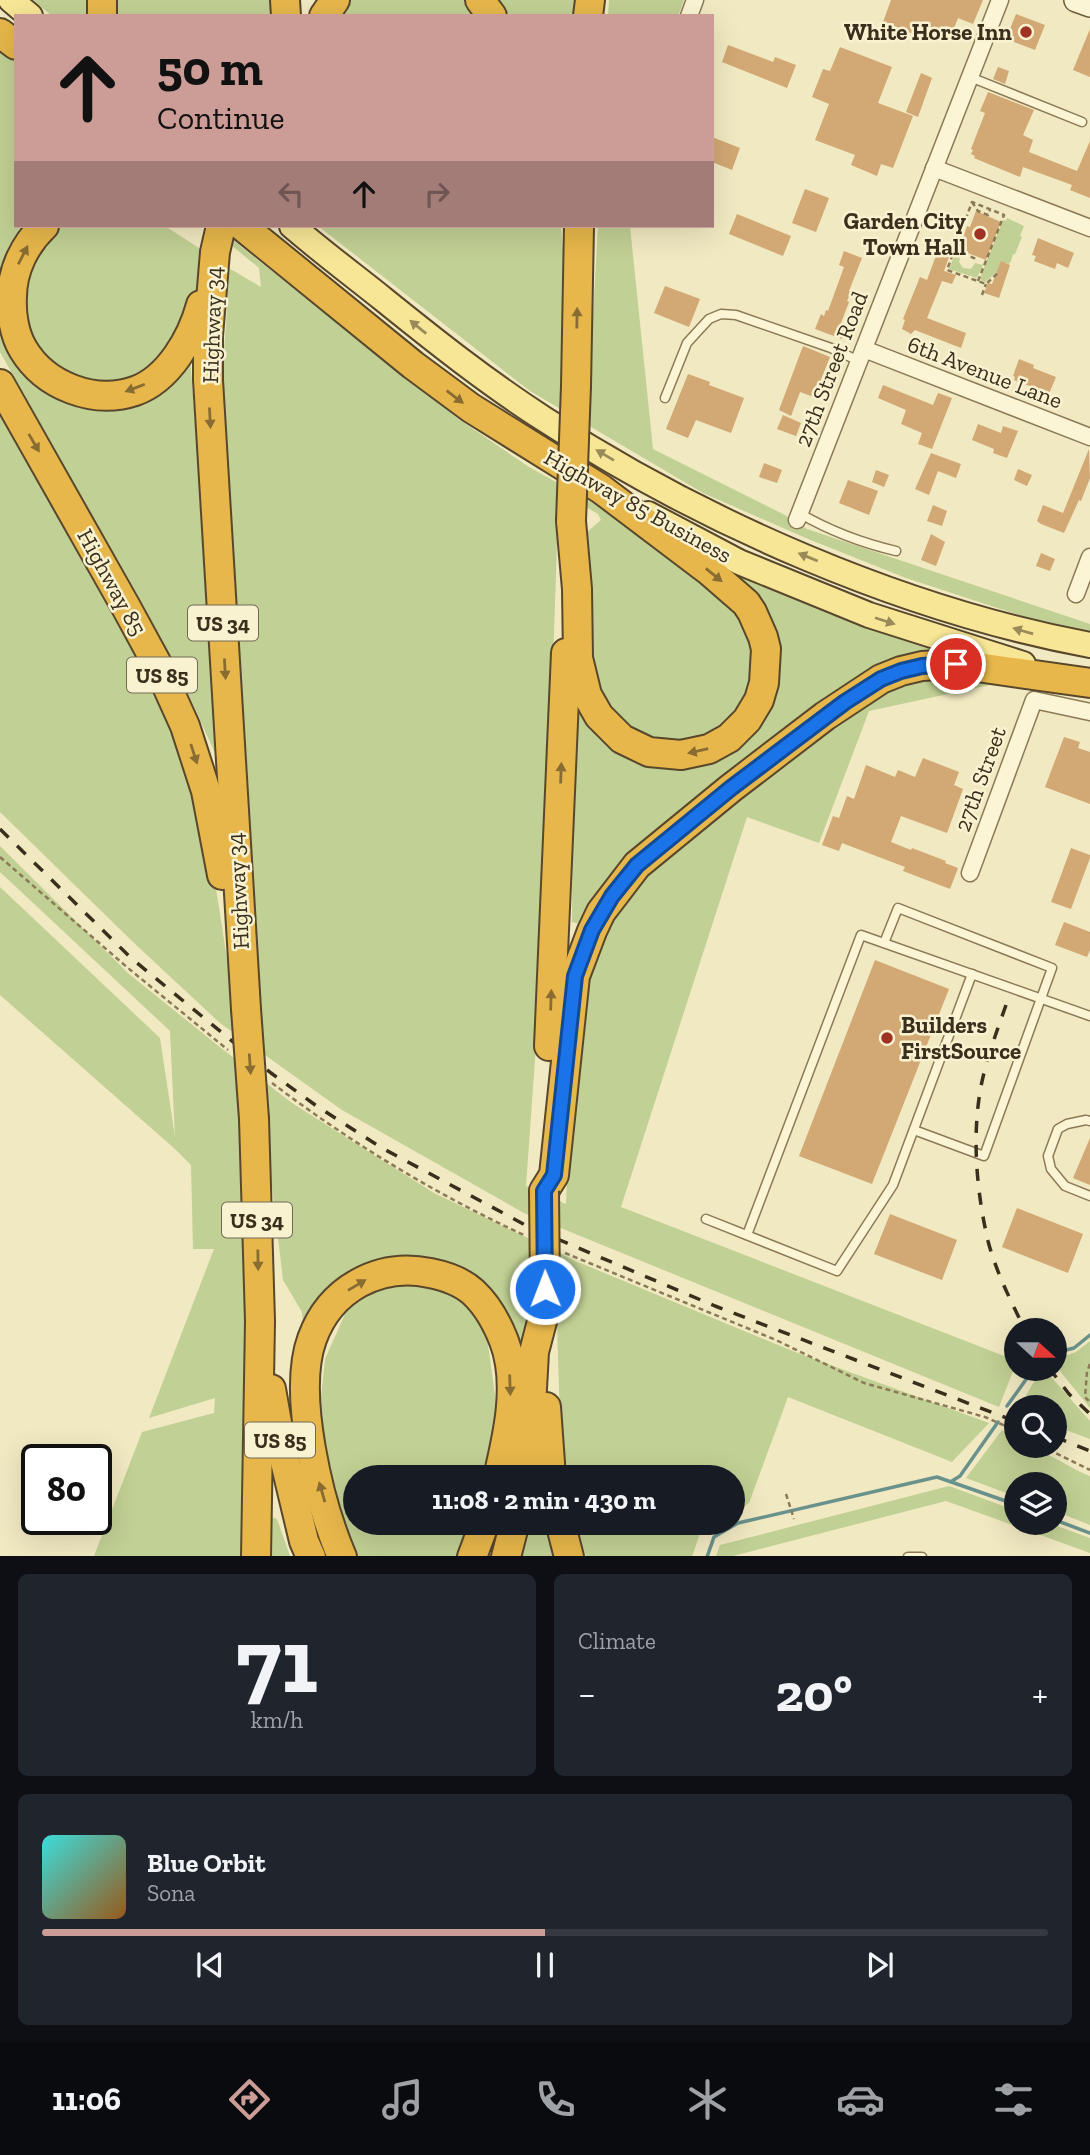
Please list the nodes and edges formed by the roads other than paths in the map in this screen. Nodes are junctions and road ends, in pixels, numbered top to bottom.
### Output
1 (11, 0) edge
2 (1000, 0) edge
3 (28, 14) edge
4 (970, 77) junction
5 (1082, 122) dead end
6 (934, 167) junction
7 (42, 228) edge
8 (244, 228) edge
9 (295, 228) edge
10 (579, 228) edge
11 (1090, 228) edge
12 (220, 234) edge
13 (344, 309) junction
14 (861, 355) junction
15 (0, 384) edge
16 (665, 398) dead end
17 (1090, 437) edge
18 (601, 489) junction
19 (798, 516) joint
20 (571, 521) junction
21 (896, 551) dead end
22 (1090, 557) edge
23 (1076, 594) dead end
24 (1090, 645) edge
25 (1090, 683) edge
26 (1090, 712) edge
27 (970, 873) dead end
28 (884, 943) junction
29 (972, 974) junction
30 (1041, 999) junction
31 (245, 1002) junction
32 (1090, 1016) edge
33 (1090, 1121) edge
34 (914, 1130) junction
35 (544, 1191) junction
36 (1090, 1196) edge
37 (706, 1219) dead end
38 (747, 1235) junction
39 (545, 1299) junction
40 (260, 1321) junction
41 (501, 1465) edge
42 (526, 1465) edge
43 (550, 1465) edge
44 (480, 1535) edge
45 (512, 1535) edge
46 (563, 1535) edge
47 (256, 1556) edge
48 (311, 1556) edge
49 (342, 1556) edge
50 (472, 1556) edge
51 (506, 1556) edge
52 (569, 1556) edge
53 (908, 1556) edge
54 (922, 1556) edge

1 - 3 main road
2 - 4 street, 27th Street Road
4 - 5 lane
4 - 6 street, 27th Street Road
6 - 11 street
6 - 14 street, 27th Street Road
12 -> 7 highway
8 - 13 highway, Highway 85 Business
24 -> 9 main road, Highway 85 Business
20 -> 10 highway, bridge
12 - 13 highway
12 -> 31 highway, Highway 34 / US 34
13 -> 18 highway, Highway 85 Business
14 - 16 lane
14 - 17 street, 6th Avenue Lane
14 - 19 street, 27th Street Road
15 -> 31 highway, Highway 85 / US 85
18 -> 20 highway
18 -> 25 main road, Highway 85 Business
19 - 21 lane
35 -> 20 highway
22 - 23 street
25 - 35 highway
26 - 27 street, 27th Street
28 - 29 lane
28 - 30 lane
28 - 38 lane
29 - 30 lane
29 - 34 lane
30 - 32 lane
30 - 34 lane
31 -> 40 highway, Highway 34 / US 34, bridge
33 - 36 lane
34 - 38 lane
35 - 39 highway, bridge
37 - 38 lane
39 - 42 highway
39 - 43 highway
40 - 47 highway, Highway 34 / US 34
40 - 48 highway, US 85
49 -> 41 highway
44 - 50 highway
45 - 51 highway
46 - 52 highway
53 - 54 lane

